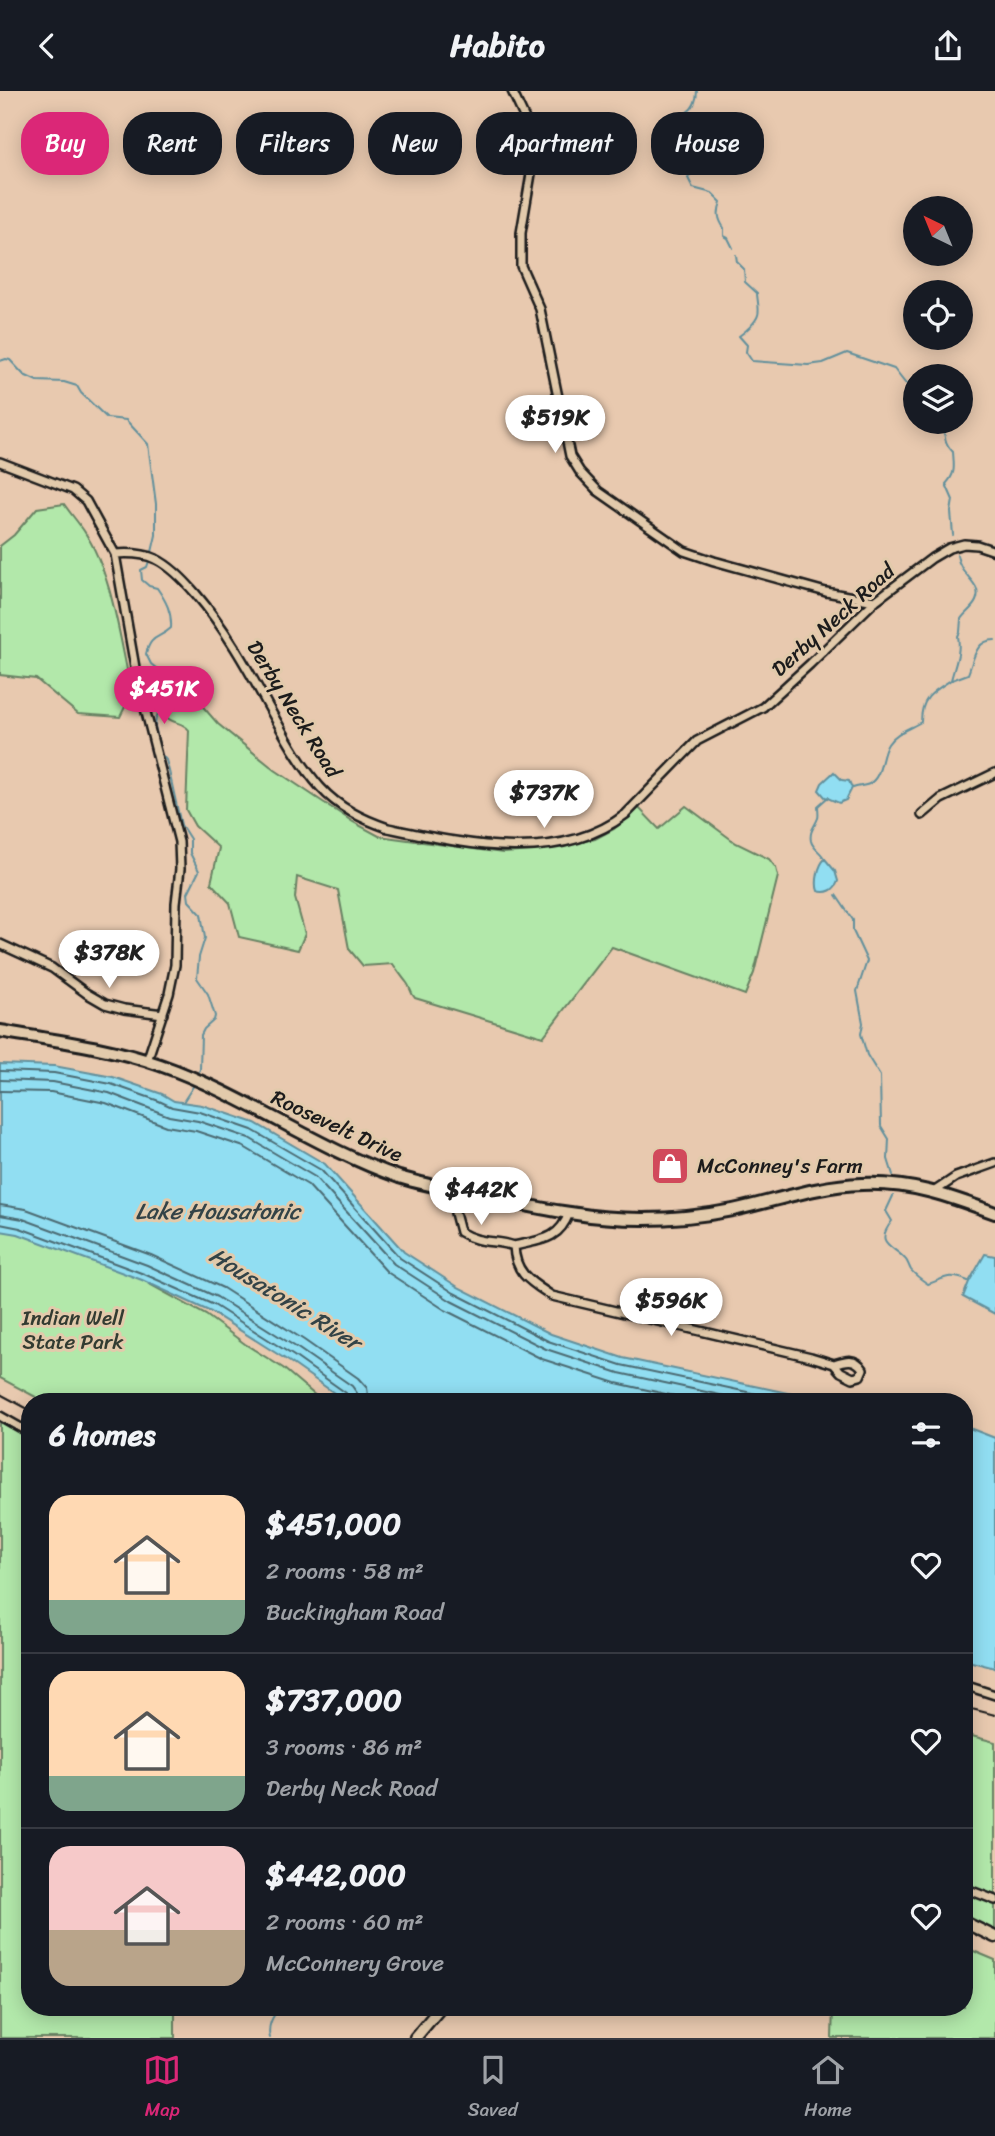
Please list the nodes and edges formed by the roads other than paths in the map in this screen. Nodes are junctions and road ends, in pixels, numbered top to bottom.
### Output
1 (512, 91) edge
2 (0, 462) edge
3 (995, 551) edge
4 (115, 554) junction
5 (875, 601) junction
6 (995, 773) edge
7 (922, 815) dead end
8 (0, 944) edge
9 (163, 1014) junction
10 (0, 1031) edge
11 (147, 1061) junction
12 (995, 1163) edge
13 (935, 1191) junction
14 (460, 1192) junction
15 (569, 1213) junction
16 (995, 1213) edge
17 (514, 1246) junction
18 (834, 1364) dead end
19 (0, 1416) edge
20 (21, 1428) edge
21 (973, 1688) edge
22 (995, 1695) edge
23 (973, 1892) edge
24 (995, 1901) edge
25 (973, 1926) edge
26 (995, 1937) edge
27 (433, 2016) edge
28 (415, 2038) edge

1 - 5 street
2 - 4 street
3 - 5 street, Derby Neck Road
4 - 5 street, Derby Neck Road
4 - 9 street
6 - 7 street
8 - 9 street
9 - 11 street
10 - 11 main road, Roosevelt Drive
11 - 14 main road, Roosevelt Drive
12 - 13 street
13 - 15 main road, Roosevelt Drive
13 - 16 main road, Roosevelt Drive
14 - 15 main road, Roosevelt Drive
14 - 17 street
15 - 17 street
17 - 18 street
19 - 20 street
21 - 22 street
23 - 24 street
25 - 26 main road
27 - 28 main road

